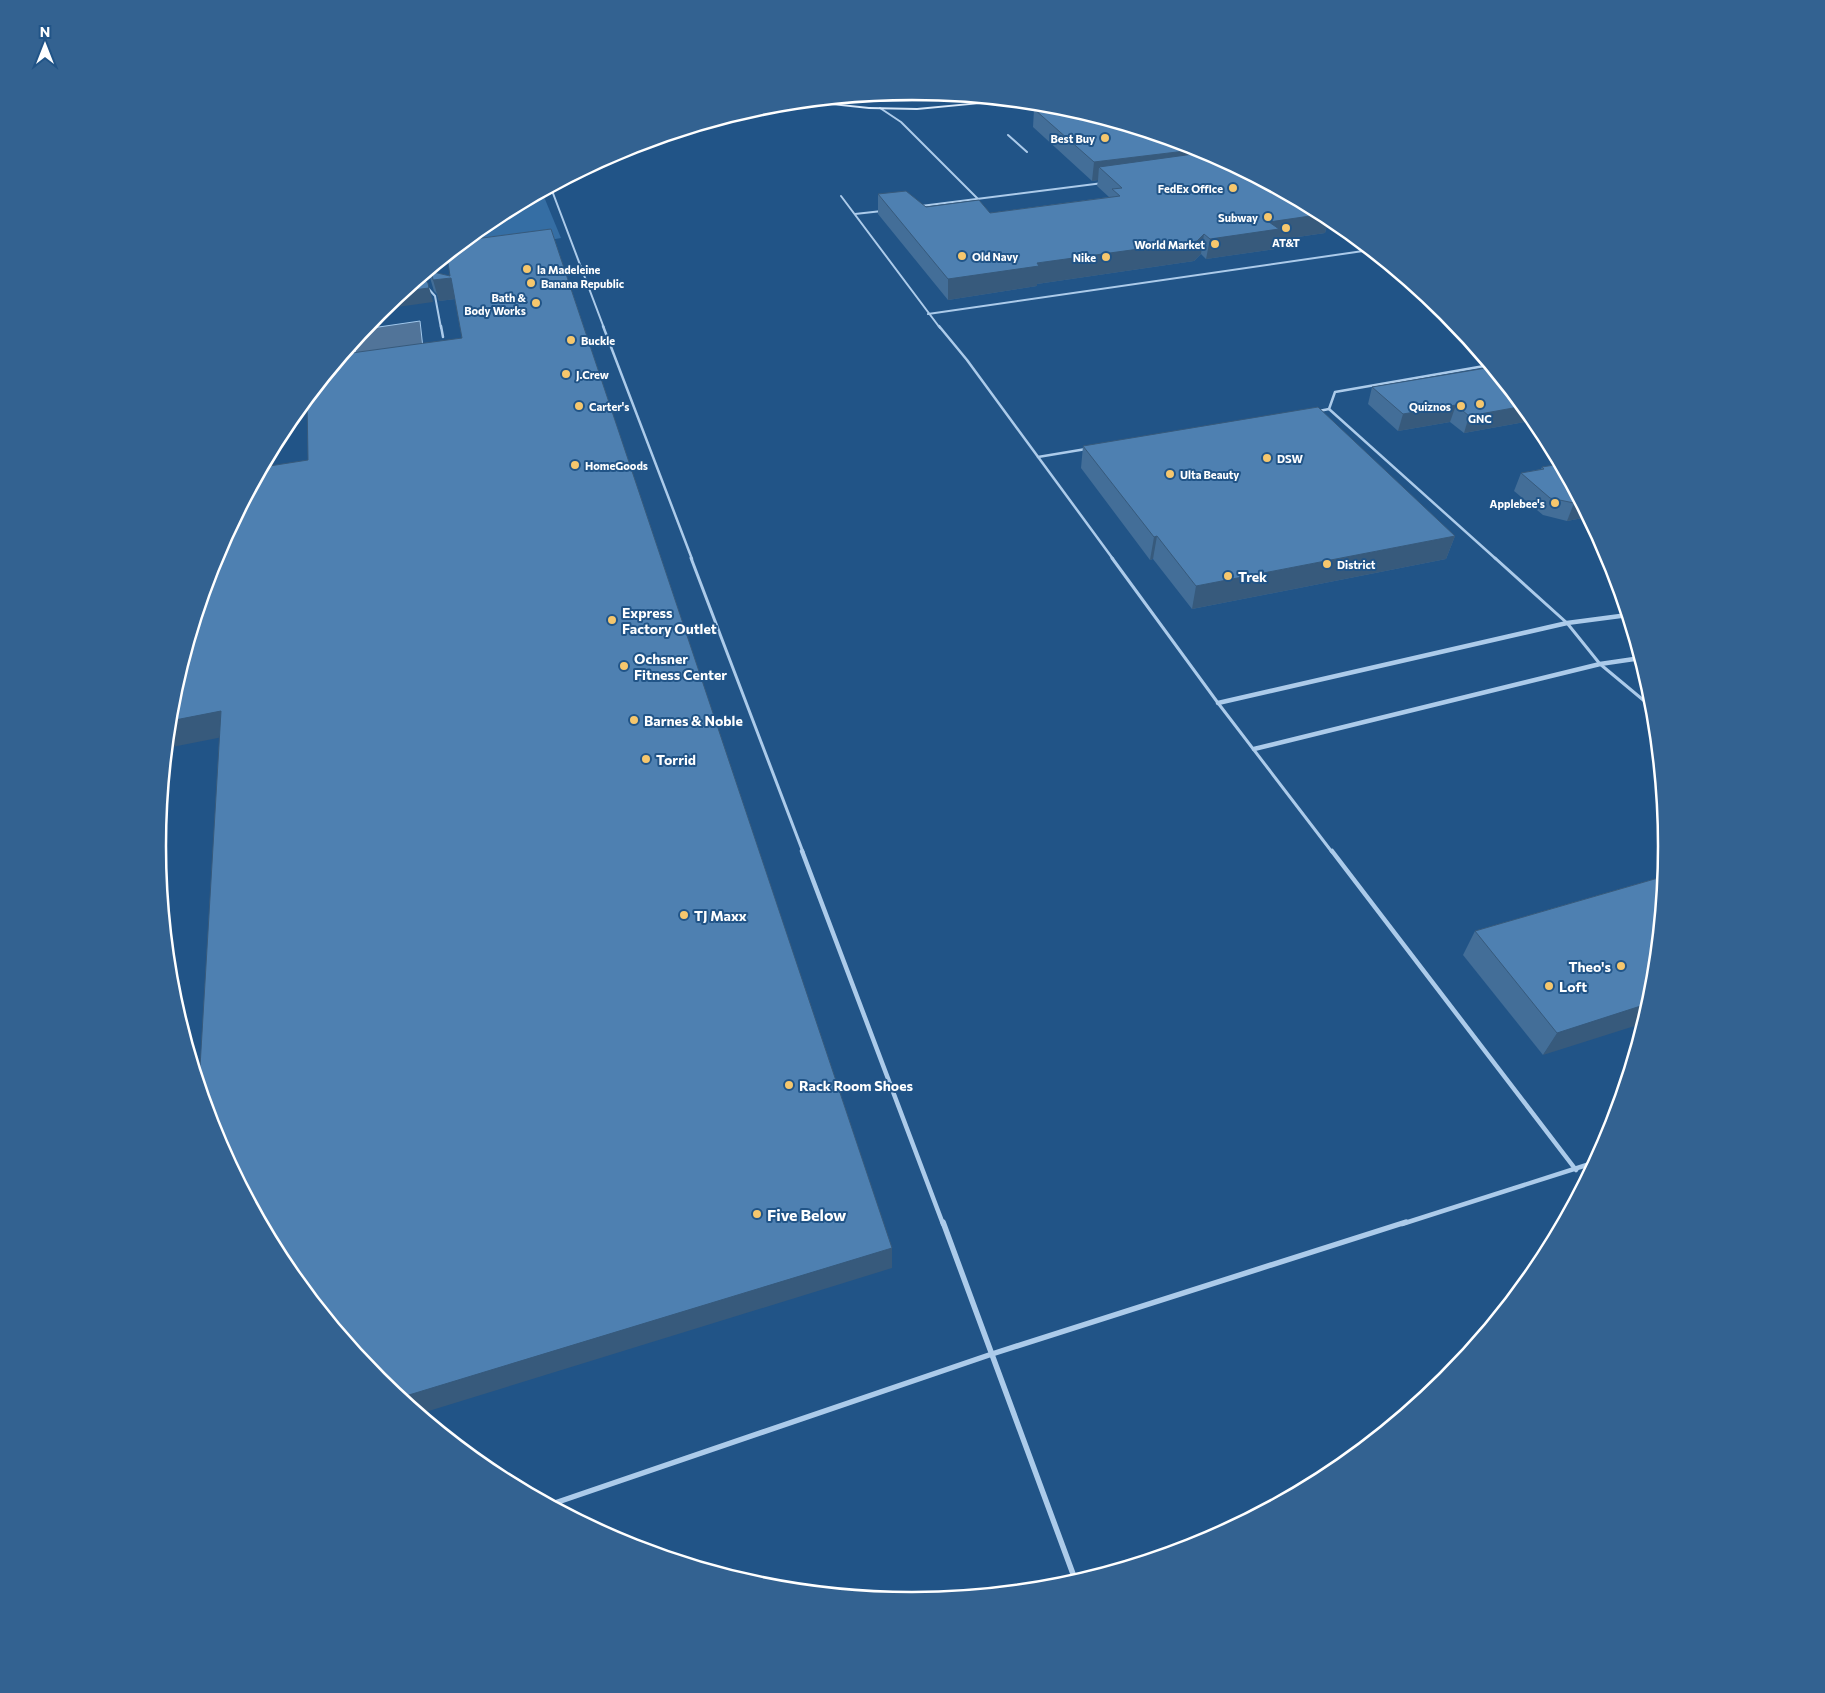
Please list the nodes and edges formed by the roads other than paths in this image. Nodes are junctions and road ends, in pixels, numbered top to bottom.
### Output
1 (903, 100) edge
2 (916, 100) edge
3 (835, 104) edge
4 (980, 104) edge
5 (880, 108) junction
6 (1008, 135) dead end
7 (1027, 152) dead end
8 (1106, 182) edge
9 (553, 193) edge
10 (840, 196) dead end
11 (978, 199) junction
12 (921, 206) edge
13 (883, 211) edge
14 (855, 214) junction
15 (1363, 251) edge
16 (426, 286) edge
17 (928, 314) junction
18 (443, 337) dead end
19 (1484, 366) edge
20 (1329, 409) junction
21 (1310, 413) edge
22 (1092, 448) edge
23 (1038, 457) junction
24 (1622, 616) edge
25 (1567, 623) junction
26 (1635, 659) edge
27 (1600, 664) junction
28 (1645, 702) edge
29 (1218, 703) junction
30 (1254, 748) junction
31 (1587, 1166) edge
32 (1576, 1170) junction
33 (992, 1354) junction
34 (557, 1502) edge
35 (1074, 1575) edge

1 - 2 street
3 - 5 street
4 - 5 street
5 - 11 lane
6 - 7 lane
8 - 11 lane
9 - 33 lane
10 - 14 lane
11 - 12 lane
13 - 14 lane
14 - 17 lane
15 - 17 lane
16 - 18 lane
17 - 23 lane
19 - 20 lane
20 - 21 lane
20 - 25 lane
22 - 23 lane
23 - 29 lane
24 - 25 street
25 - 27 lane
25 - 29 street
26 - 27 street
27 - 28 lane
27 - 30 street
29 - 30 lane
30 - 32 lane
31 - 32 lane
32 - 33 lane
33 - 34 lane
33 - 35 lane

